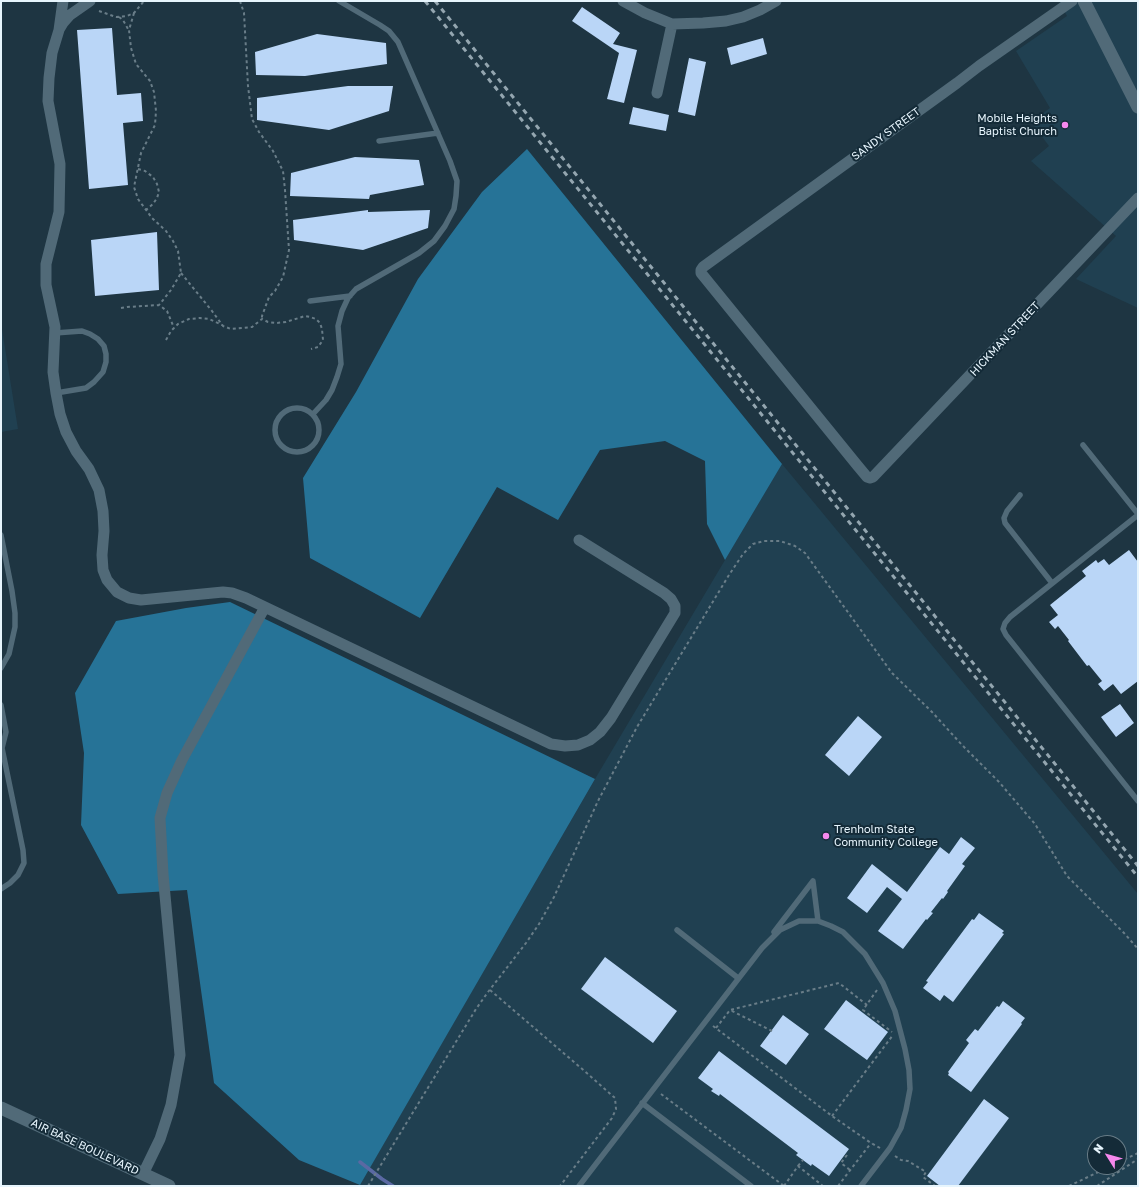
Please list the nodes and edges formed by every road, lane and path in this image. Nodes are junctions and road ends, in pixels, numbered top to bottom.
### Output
1 (62, 1) edge
2 (90, 1) edge
3 (144, 1) edge
4 (240, 1) edge
5 (339, 1) edge
6 (623, 1) edge
7 (776, 1) edge
8 (1072, 1) edge
9 (1084, 1) edge
10 (99, 11) dead end
11 (134, 13) junction
12 (118, 16) junction
13 (672, 24) junction
14 (59, 30) junction
15 (129, 30) junction
16 (657, 93) dead end
17 (1138, 107) edge
18 (438, 133) junction
19 (379, 141) dead end
20 (138, 169) junction
21 (1138, 198) edge
22 (146, 210) junction
23 (181, 273) junction
24 (350, 296) junction
25 (310, 301) dead end
26 (159, 305) junction
27 (121, 308) dead end
28 (262, 319) junction
29 (223, 326) junction
30 (174, 328) junction
31 (55, 333) junction
32 (166, 340) dead end
33 (311, 349) dead end
34 (56, 393) junction
35 (313, 414) junction
36 (1083, 445) dead end
37 (870, 478) joint
38 (1020, 495) dead end
39 (1138, 514) edge
40 (1, 535) edge
41 (579, 540) dead end
42 (1052, 583) junction
43 (265, 607) junction
44 (1, 668) edge
45 (1, 705) edge
46 (1138, 800) edge
47 (1, 889) edge
48 (818, 921) junction
49 (677, 930) dead end
50 (762, 948) junction
51 (1138, 949) edge
52 (738, 978) junction
53 (883, 983) junction
54 (490, 990) junction
55 (867, 1005) junction
56 (730, 1010) junction
57 (706, 1021) junction
58 (716, 1028) junction
59 (772, 1031) dead end
60 (654, 1088) junction
61 (642, 1103) junction
62 (1, 1108) edge
63 (832, 1116) junction
64 (871, 1143) junction
65 (887, 1152) junction
66 (1138, 1153) edge
67 (846, 1155) dead end
68 (1127, 1158) edge
69 (1138, 1159) edge
70 (803, 1160) dead end
71 (798, 1166) junction
72 (850, 1170) junction
73 (143, 1174) junction
74 (1093, 1175) edge
75 (169, 1186) edge
76 (368, 1186) edge
77 (560, 1186) edge
78 (579, 1186) edge
79 (751, 1186) edge
80 (784, 1186) edge
81 (823, 1186) edge
82 (839, 1186) edge
83 (861, 1186) edge
84 (935, 1186) edge
85 (1070, 1186) edge
86 (1097, 1186) edge

1 - 14 street
2 - 14 street
3 - 11 path
4 - 28 path
5 - 18 lane
6 - 13 street
7 - 13 street
8 - 37 street, SANDY STREET
9 - 17 street
10 - 12 path
11 - 12 path
11 - 15 path
12 - 15 path
13 - 16 street
14 - 31 street
15 - 20 path
18 - 19 lane
18 - 24 lane
20 - 22 path
20 - 22 path
21 - 37 street, HICKMAN STREET
22 - 23 path
23 - 26 path
23 - 29 path
24 - 25 lane
24 - 35 lane
26 - 27 path
26 - 30 path
28 - 29 path
28 - 33 path
29 - 30 path
30 - 32 path
31 - 34 street
31 - 34 lane
34 - 43 street
35 - 35 lane
36 - 39 lane
38 - 42 lane
39 - 42 lane
40 - 44 lane
41 - 43 street
42 - 46 lane
43 - 73 street
45 - 47 lane
48 - 50 lane
48 - 50 lane
48 - 53 lane
49 - 52 lane
50 - 52 lane
51 - 54 path
52 - 57 lane
53 - 55 path
53 - 65 lane
54 - 76 path
54 - 77 path
55 - 56 path
55 - 63 path
56 - 58 path
56 - 59 path
57 - 58 path
57 - 60 lane
58 - 63 path
60 - 61 lane
60 - 80 path
61 - 78 lane
61 - 79 lane
62 - 73 street, AIR BASE BOULEVARD
63 - 64 path
64 - 65 path
64 - 72 path
65 - 83 lane
65 - 84 path
66 - 68 path
67 - 72 path
69 - 86 path
70 - 71 path
71 - 80 path
71 - 81 path
72 - 82 path
73 - 75 street, AIR BASE BOULEVARD
74 - 85 path

